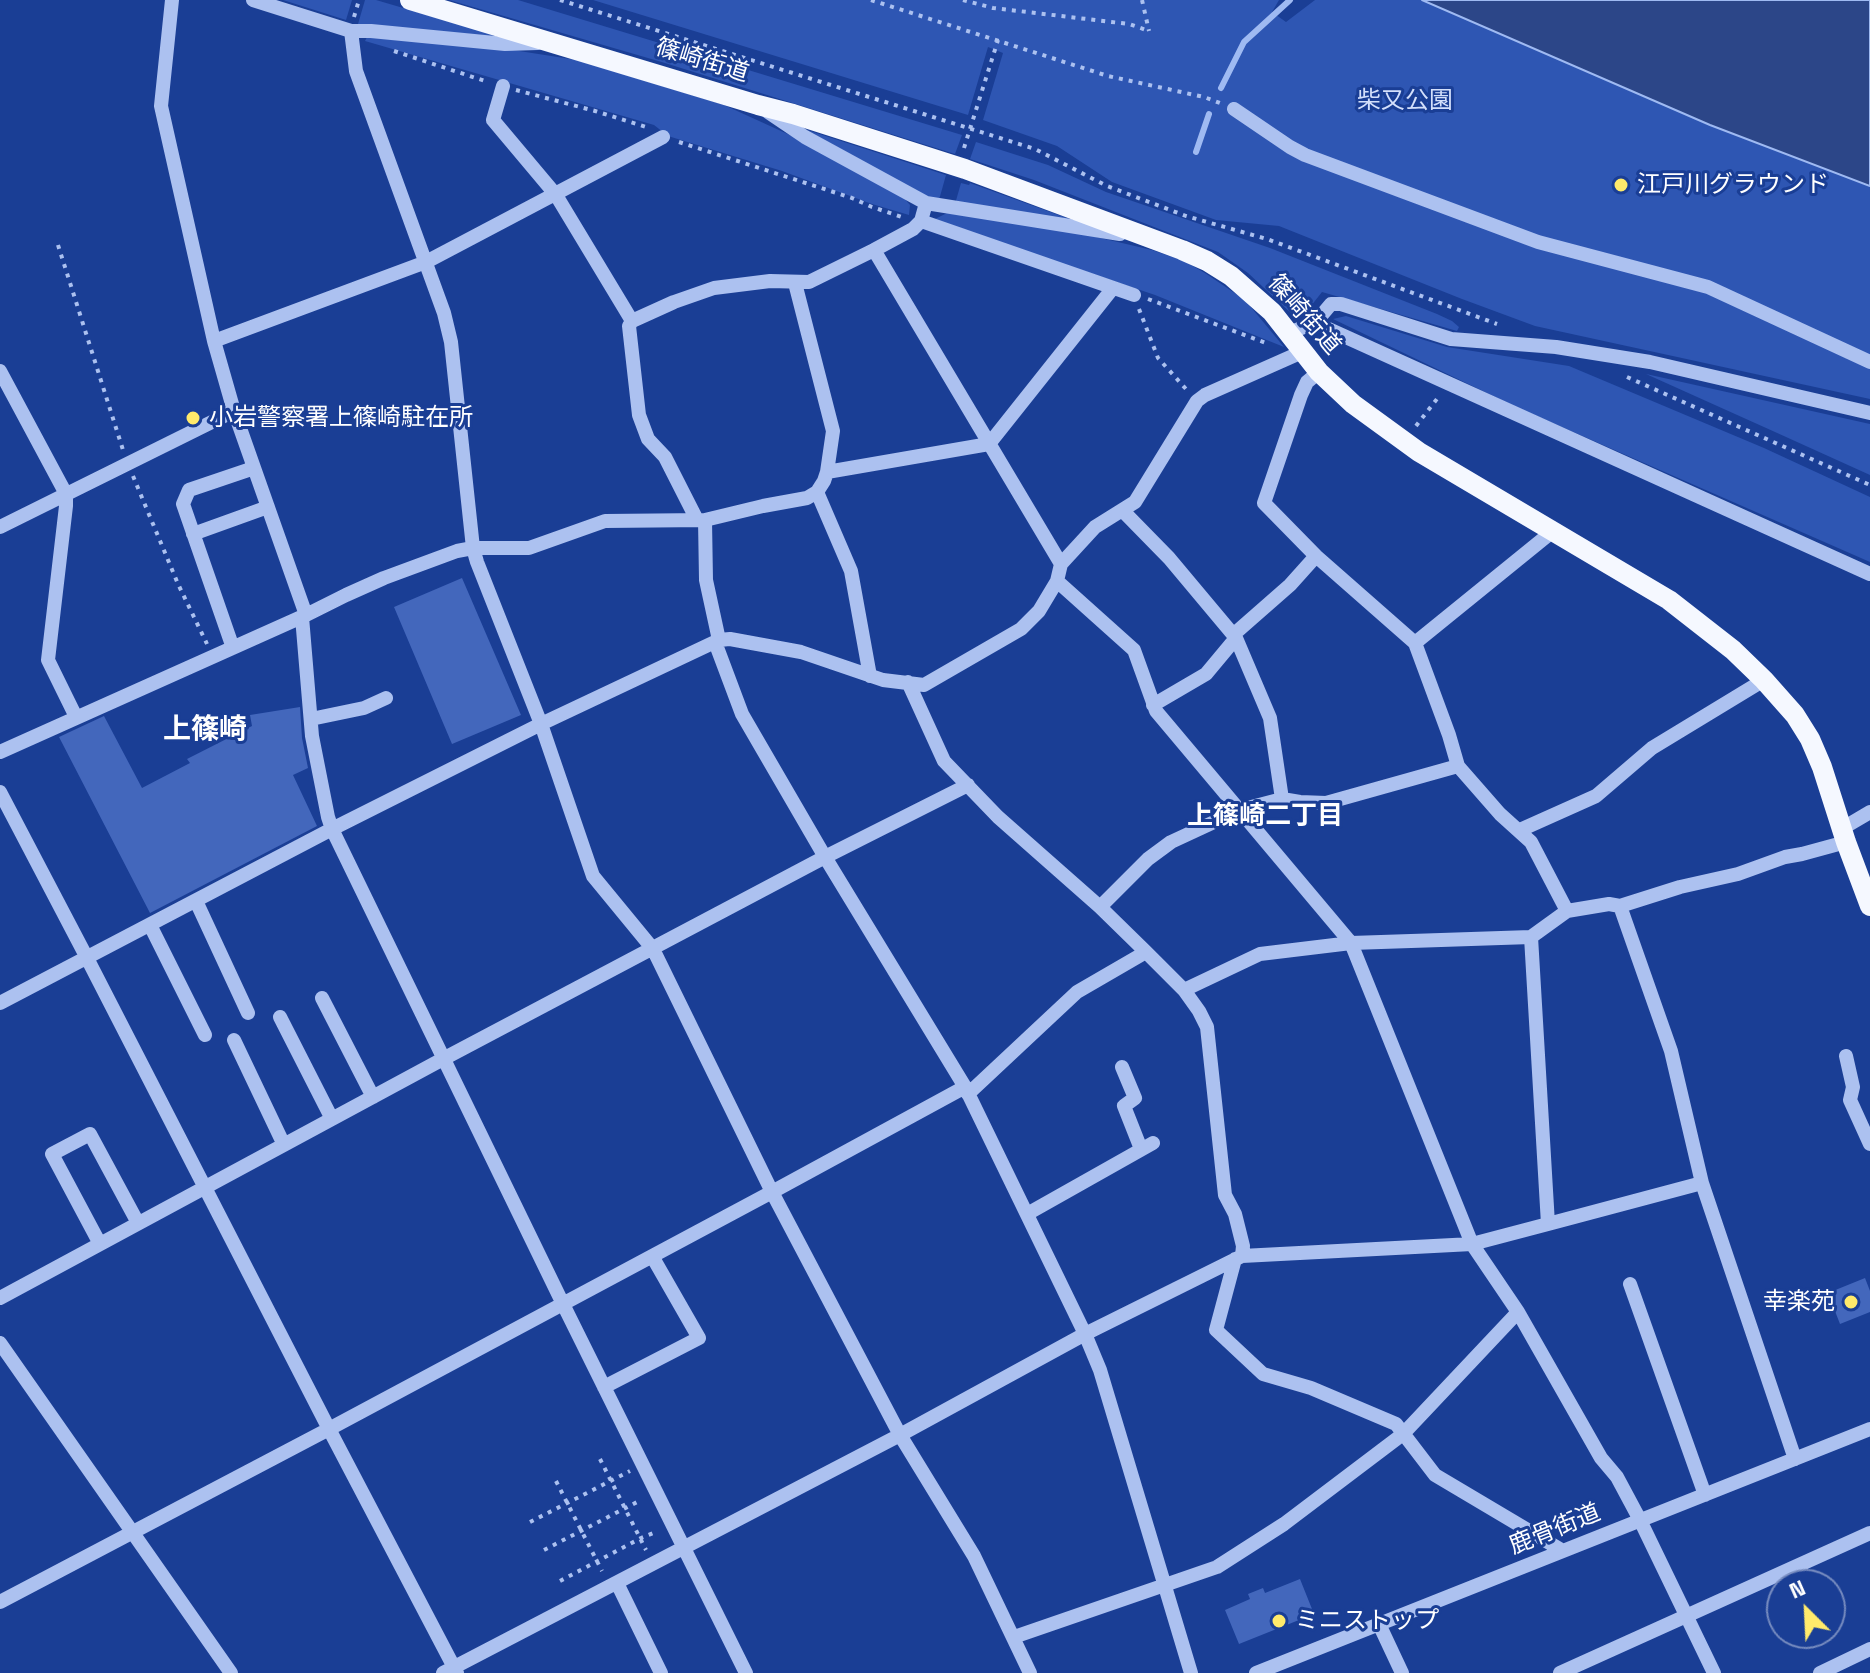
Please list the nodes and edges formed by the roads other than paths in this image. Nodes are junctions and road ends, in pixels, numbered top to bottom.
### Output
1 (172, 0) edge
2 (253, 0) edge
3 (410, 0) edge
4 (351, 31) junction
5 (555, 43) junction
6 (503, 86) road end
7 (758, 105) junction
8 (1234, 109) road end
9 (663, 137) road end
10 (556, 195) junction
11 (926, 203) junction
12 (914, 220) junction
13 (1153, 239) junction
14 (874, 250) junction
15 (426, 262) junction
16 (795, 283) junction
17 (1113, 288) junction
18 (1134, 295) road end
19 (632, 321) junction
20 (1315, 323) junction
21 (1288, 333) junction
22 (214, 341) junction
23 (1302, 352) junction
24 (1870, 362) edge
25 (0, 371) edge
26 (1319, 372) junction
27 (234, 411) junction
28 (1870, 413) edge
29 (989, 444) junction
30 (254, 468) junction
31 (827, 472) junction
32 (817, 492) junction
33 (66, 494) junction
34 (268, 507) junction
35 (1122, 510) junction
36 (701, 520) junction
37 (0, 527) edge
38 (1553, 531) junction
39 (193, 534) junction
40 (473, 548) junction
41 (1316, 556) junction
42 (1061, 564) junction
43 (1870, 574) edge
44 (1057, 581) junction
45 (304, 616) junction
46 (1234, 636) junction
47 (717, 641) junction
48 (1415, 643) junction
49 (233, 648) junction
50 (870, 676) junction
51 (1764, 680) junction
52 (908, 682) junction
53 (386, 698) dead end
54 (1153, 705) junction
55 (76, 717) junction
56 (311, 719) junction
57 (541, 724) junction
58 (0, 752) edge
59 (1458, 766) junction
60 (968, 785) junction
61 (0, 792) edge
62 (1282, 799) junction
63 (1240, 810) junction
64 (1870, 812) edge
65 (332, 829) junction
66 (1520, 830) junction
67 (1845, 835) junction
68 (825, 857) junction
69 (196, 901) junction
70 (1620, 906) junction
71 (1870, 906) edge
72 (1100, 907) junction
73 (1567, 911) junction
74 (150, 925) junction
75 (1531, 937) junction
76 (1351, 943) junction
77 (653, 949) junction
78 (1146, 952) junction
79 (87, 958) junction
80 (1184, 990) junction
81 (322, 998) dead end
82 (0, 1003) edge
83 (248, 1013) dead end
84 (280, 1017) dead end
85 (205, 1035) dead end
86 (234, 1040) dead end
87 (1846, 1056) dead end
88 (443, 1059) junction
89 (1122, 1067) dead end
90 (967, 1091) junction
91 (373, 1097) junction
92 (332, 1119) junction
93 (1870, 1144) edge
94 (284, 1145) junction
95 (1702, 1183) junction
96 (205, 1187) junction
97 (772, 1192) junction
98 (1027, 1214) junction
99 (138, 1223) junction
100 (1548, 1224) junction
101 (100, 1244) junction
102 (1472, 1244) junction
103 (652, 1256) junction
104 (1238, 1257) junction
105 (1630, 1284) dead end
106 (0, 1298) edge
107 (563, 1304) junction
108 (1518, 1312) junction
109 (1085, 1334) junction
110 (0, 1343) edge
111 (604, 1387) junction
112 (329, 1429) junction
113 (1870, 1429) edge
114 (1403, 1434) junction
115 (900, 1435) junction
116 (1795, 1459) junction
117 (1705, 1495) junction
118 (1640, 1520) junction
119 (133, 1533) junction
120 (1870, 1533) edge
121 (684, 1549) junction
122 (1563, 1551) junction
123 (617, 1583) junction
124 (1163, 1585) junction
125 (0, 1602) edge
126 (1687, 1616) junction
127 (1379, 1624) junction
128 (1014, 1637) junction
129 (1870, 1649) edge
130 (1841, 1668) edge
131 (452, 1671) edge
132 (1564, 1672) edge
133 (231, 1673) edge
134 (661, 1673) edge
135 (746, 1673) edge
136 (1030, 1673) edge
137 (1191, 1673) edge
138 (1256, 1673) edge
139 (1402, 1673) edge
140 (1714, 1673) edge
141 (1820, 1673) edge

1 - 22 street
2 - 4 street
3 - 5 main road, 篠崎街道
4 - 5 street
4 - 15 street
5 - 7 main road, 篠崎街道
6 - 10 street
7 - 11 street
7 - 13 main road, 篠崎街道
8 - 24 street
9 - 10 street
10 - 15 street
10 - 19 street
11 - 12 street
11 - 13 street
12 - 14 street
12 - 17 street
13 - 21 main road, 篠崎街道
14 - 16 street
14 - 29 street
15 - 22 street
15 - 40 street
16 - 19 street
16 - 31 street
17 - 18 street
17 - 29 street
19 - 36 street
20 - 21 street
20 - 28 street
20 - 43 street
21 - 23 main road, 篠崎街道
22 - 27 street
23 - 26 main road, 篠崎街道
23 - 35 street
25 - 33 street
26 - 38 main road, 篠崎街道
26 - 41 street
27 - 30 street
27 - 33 street
29 - 31 street
29 - 42 street
30 - 34 street
30 - 39 street
31 - 32 street
32 - 36 street
32 - 50 street
33 - 37 street
33 - 55 street
34 - 39 street
34 - 45 street
35 - 42 street
35 - 46 street
36 - 40 street
36 - 47 street
38 - 48 street
38 - 51 main road, 篠崎街道
39 - 49 street
40 - 45 street
40 - 57 street
41 - 46 street
41 - 48 street
42 - 44 street
44 - 52 street
44 - 54 street
45 - 49 street
45 - 56 street
46 - 54 street
46 - 62 street
47 - 50 street
47 - 57 street
47 - 68 street
48 - 59 street
49 - 55 street
50 - 52 street
51 - 66 street
51 - 67 main road, 篠崎街道
52 - 60 street
53 - 56 street
54 - 63 street
55 - 58 street
56 - 65 street
57 - 65 street
57 - 77 street
59 - 62 street
59 - 66 street
60 - 68 street
60 - 72 street
61 - 79 street
62 - 63 street
63 - 72 street
63 - 76 street
64 - 67 street
65 - 69 street
65 - 88 street
66 - 73 street
67 - 70 street
67 - 71 main road, 篠崎街道
68 - 77 street
68 - 90 street
69 - 74 street
69 - 83 street
70 - 73 street
70 - 95 street
72 - 78 street
73 - 75 street
74 - 79 street
74 - 85 street
75 - 76 street
75 - 100 street
76 - 80 street
76 - 102 street
77 - 88 street
77 - 97 street
78 - 80 street
78 - 90 street
79 - 82 street
79 - 96 street
80 - 104 street
81 - 91 street
84 - 92 street
86 - 94 street
87 - 93 street
88 - 91 street
88 - 107 street
89 - 98 street
90 - 97 street
90 - 98 street
91 - 92 street
92 - 94 street
94 - 96 street
95 - 100 street
95 - 116 street
96 - 99 street
96 - 112 street
97 - 103 street
97 - 115 street
98 - 109 street
99 - 101 street
99 - 101 street
100 - 102 street
101 - 106 street
102 - 104 street
102 - 108 street
103 - 107 street
103 - 111 street
104 - 109 street
104 - 114 street
105 - 117 street
107 - 111 street
107 - 112 street
108 - 114 street
108 - 118 street
109 - 115 street
109 - 124 street
110 - 119 street
111 - 121 street
112 - 119 street
112 - 131 street
113 - 116 street, 鹿骨街道
114 - 122 street
114 - 124 street
115 - 121 street
115 - 128 street
116 - 117 street, 鹿骨街道
117 - 118 street, 鹿骨街道
118 - 122 street, 鹿骨街道
118 - 126 street
119 - 125 street
119 - 133 street
120 - 126 street
121 - 123 street
121 - 135 street
122 - 127 street, 鹿骨街道
123 - 131 street
123 - 134 street
124 - 128 street
124 - 137 street
126 - 132 street
126 - 140 street
127 - 138 street, 鹿骨街道
127 - 139 street
128 - 136 street
129 - 130 street
130 - 141 street

